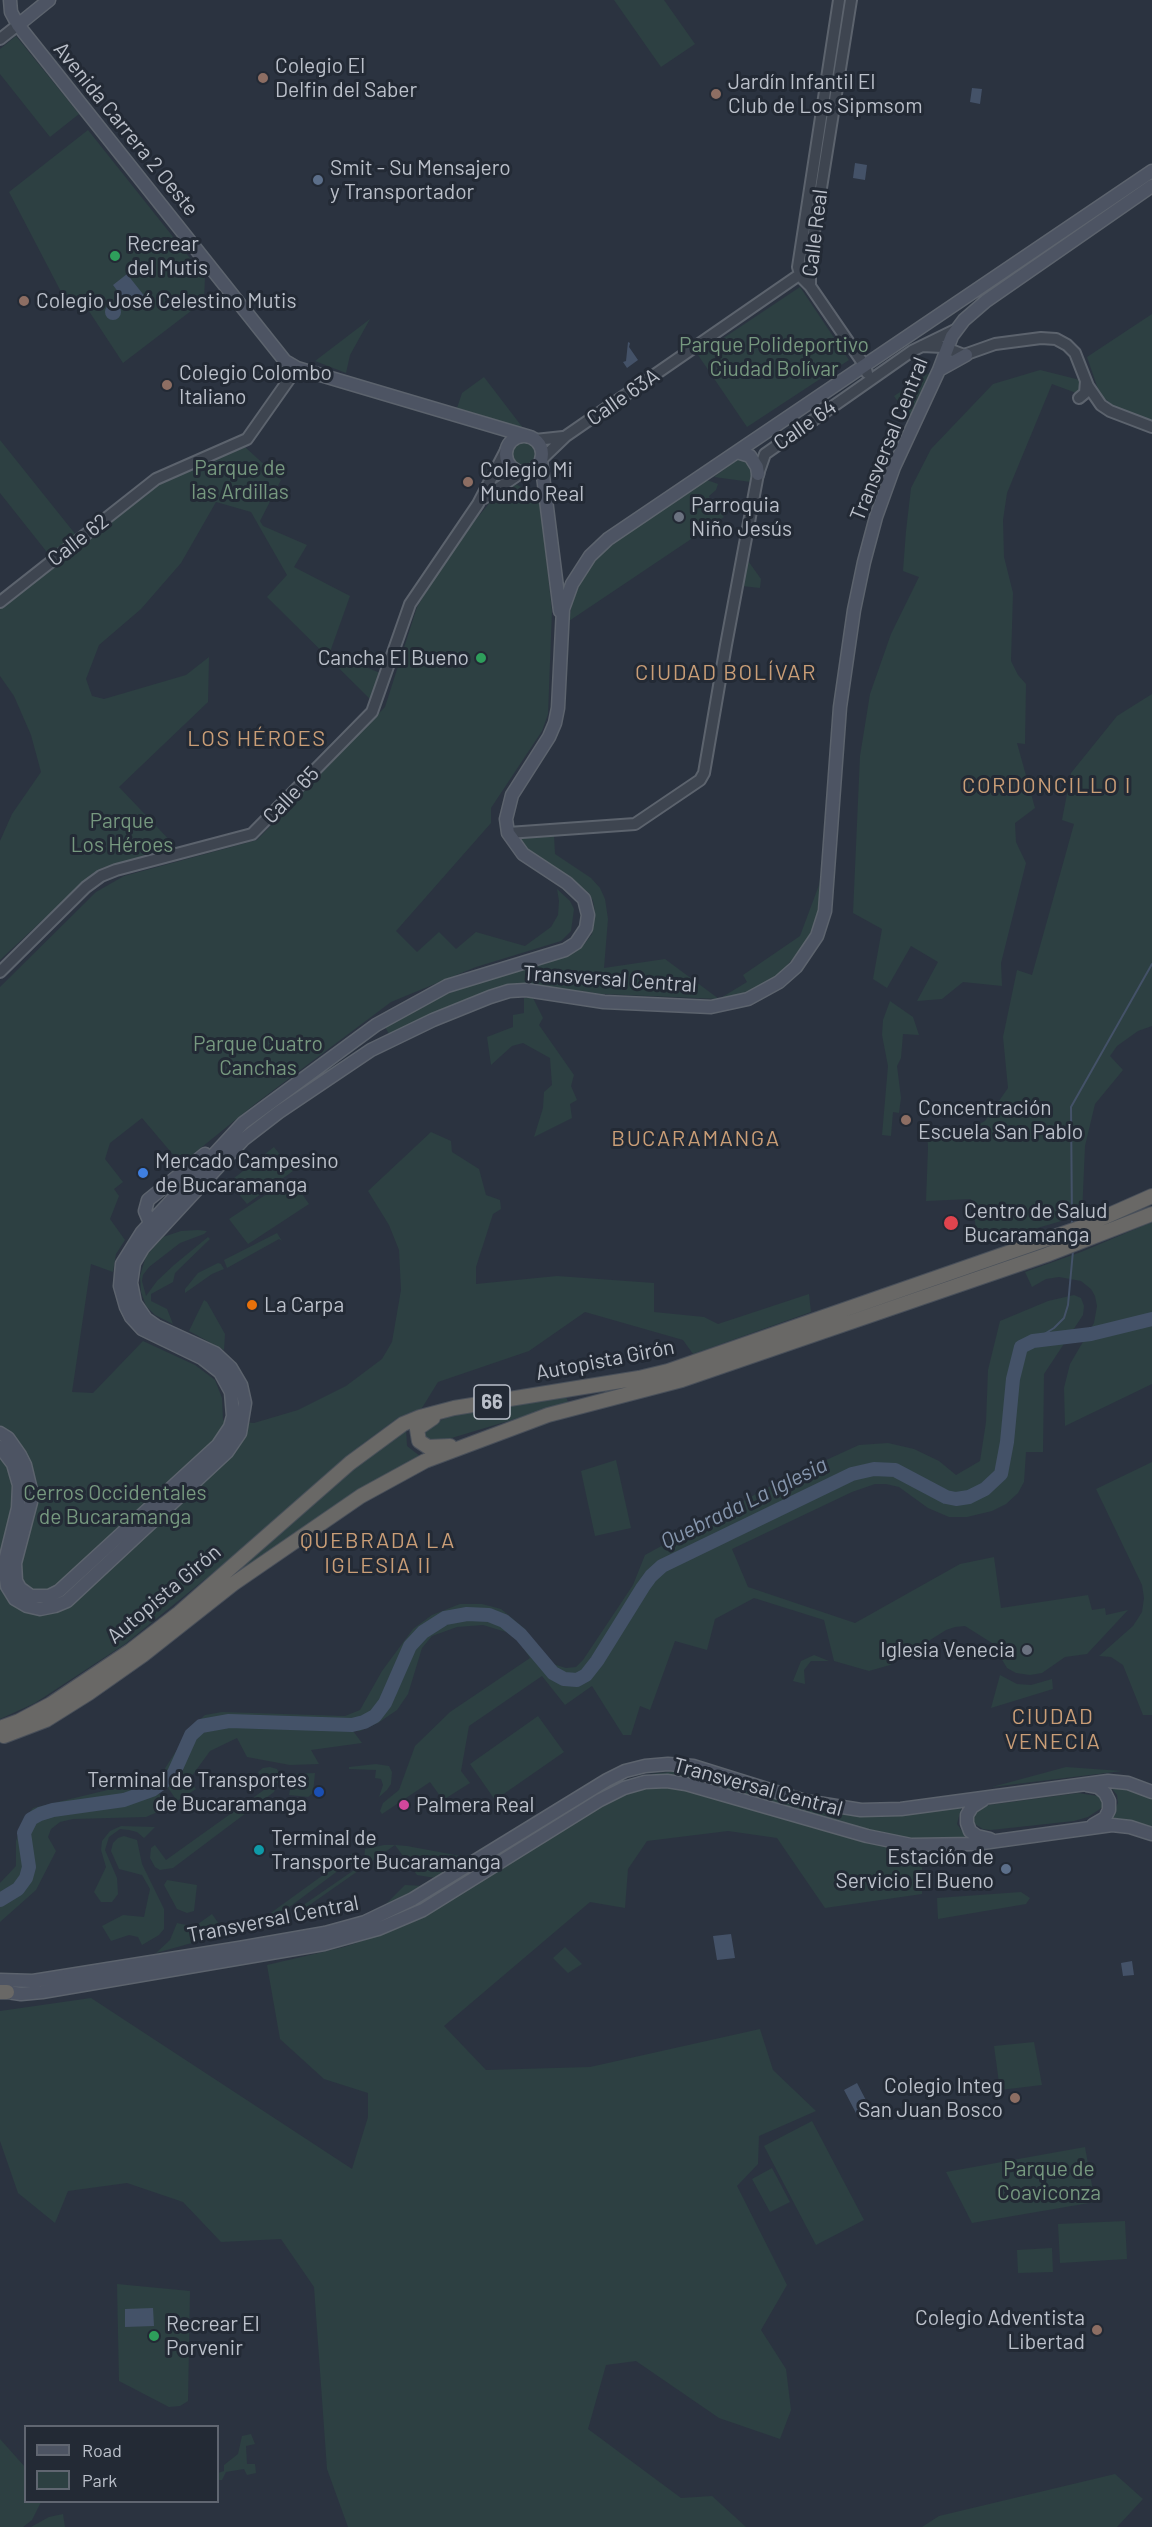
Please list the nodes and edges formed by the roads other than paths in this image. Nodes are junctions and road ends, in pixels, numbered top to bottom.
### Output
1 (10, 0) edge
2 (39, 0) edge
3 (47, 0) edge
4 (839, 0) edge
5 (851, 0) edge
6 (18, 25) junction
7 (0, 39) edge
8 (1152, 171) edge
9 (1152, 186) edge
10 (799, 275) junction
11 (810, 286) junction
12 (940, 315) junction
13 (955, 330) junction
14 (922, 346) junction
15 (954, 350) junction
16 (865, 366) junction
17 (297, 368) junction
18 (939, 370) junction
19 (1086, 381) junction
20 (863, 384) junction
21 (1079, 398) dead end
22 (1152, 427) edge
23 (502, 429) junction
24 (566, 436) junction
25 (532, 439) junction
26 (507, 448) junction
27 (737, 452) junction
28 (541, 460) junction
29 (525, 472) junction
30 (758, 474) junction
31 (545, 492) junction
32 (478, 504) junction
33 (555, 568) junction
34 (578, 573) junction
35 (0, 602) edge
36 (561, 622) junction
37 (508, 833) junction
38 (0, 972) edge
39 (1152, 1197) edge
40 (1152, 1214) edge
41 (154, 1227) junction
42 (187, 1345) junction
43 (454, 1408) junction
44 (0, 1433) edge
45 (462, 1446) junction
46 (0, 1447) edge
47 (0, 1728) edge
48 (0, 1737) edge
49 (1078, 1784) junction
50 (1152, 1792) edge
51 (999, 1795) junction
52 (1078, 1829) junction
53 (1152, 1834) edge
54 (1004, 1839) junction
55 (2, 1989) edge

1 - 6 main road
2 - 3 main road
3 - 6 main road
4 - 10 street, Calle Real
5 - 11 street, Calle Real
6 - 7 street
6 - 17 main road, Avenida Carrera 2 Oeste
8 - 12 main road, Transversal Central
9 - 13 main road, Transversal Central
10 - 11 street, Calle Real
10 - 24 street, Calle 63A
11 - 16 street
12 - 13 main road
12 - 16 main road, Transversal Central
13 - 14 street, Calle 64
13 - 15 main road, Transversal Central
14 - 15 street
14 - 20 street, Calle 64
15 - 18 main road
15 - 18 main road, Transversal Central
15 - 19 street
16 - 20 street
16 - 27 main road, Transversal Central
17 - 23 main road, Avenida Carrera 2 Oeste
17 - 35 street, Calle 62
18 - 41 main road, Transversal Central
19 - 21 street
19 - 22 street
20 - 30 street, Calle 64
23 - 25 main road, Avenida Carrera 2 Oeste
23 - 26 main road
24 - 25 street, Calle 63A
24 - 28 street, Calle 63A
25 - 26 main road
25 - 28 main road
26 - 29 main road
26 - 32 street, Calle 65
27 - 30 main road
27 - 34 main road, Transversal Central
28 - 29 main road
28 - 31 main road
29 - 31 main road
29 - 32 street, Calle 65
30 - 37 street, Calle 64
31 - 33 main road
32 - 38 street, Calle 65
33 - 34 main road
33 - 36 main road
34 - 36 main road, Transversal Central
36 - 37 main road, Transversal Central
37 - 41 main road, Transversal Central
39 - 43 highway, Autopista Girón / 66
40 - 45 highway, Autopista Girón / 66
41 - 42 main road, Transversal Central
42 - 44 main road, Transversal Central
42 - 46 main road, Transversal Central
43 - 45 highway
43 - 47 highway, Autopista Girón / 66
45 - 48 highway, Autopista Girón / 66
49 - 50 main road, Transversal Central
49 - 51 main road, Transversal Central
49 - 52 main road
51 - 54 main road
51 - 55 main road, Transversal Central
52 - 53 main road, Transversal Central
52 - 54 main road, Transversal Central
54 - 55 main road, Transversal Central

